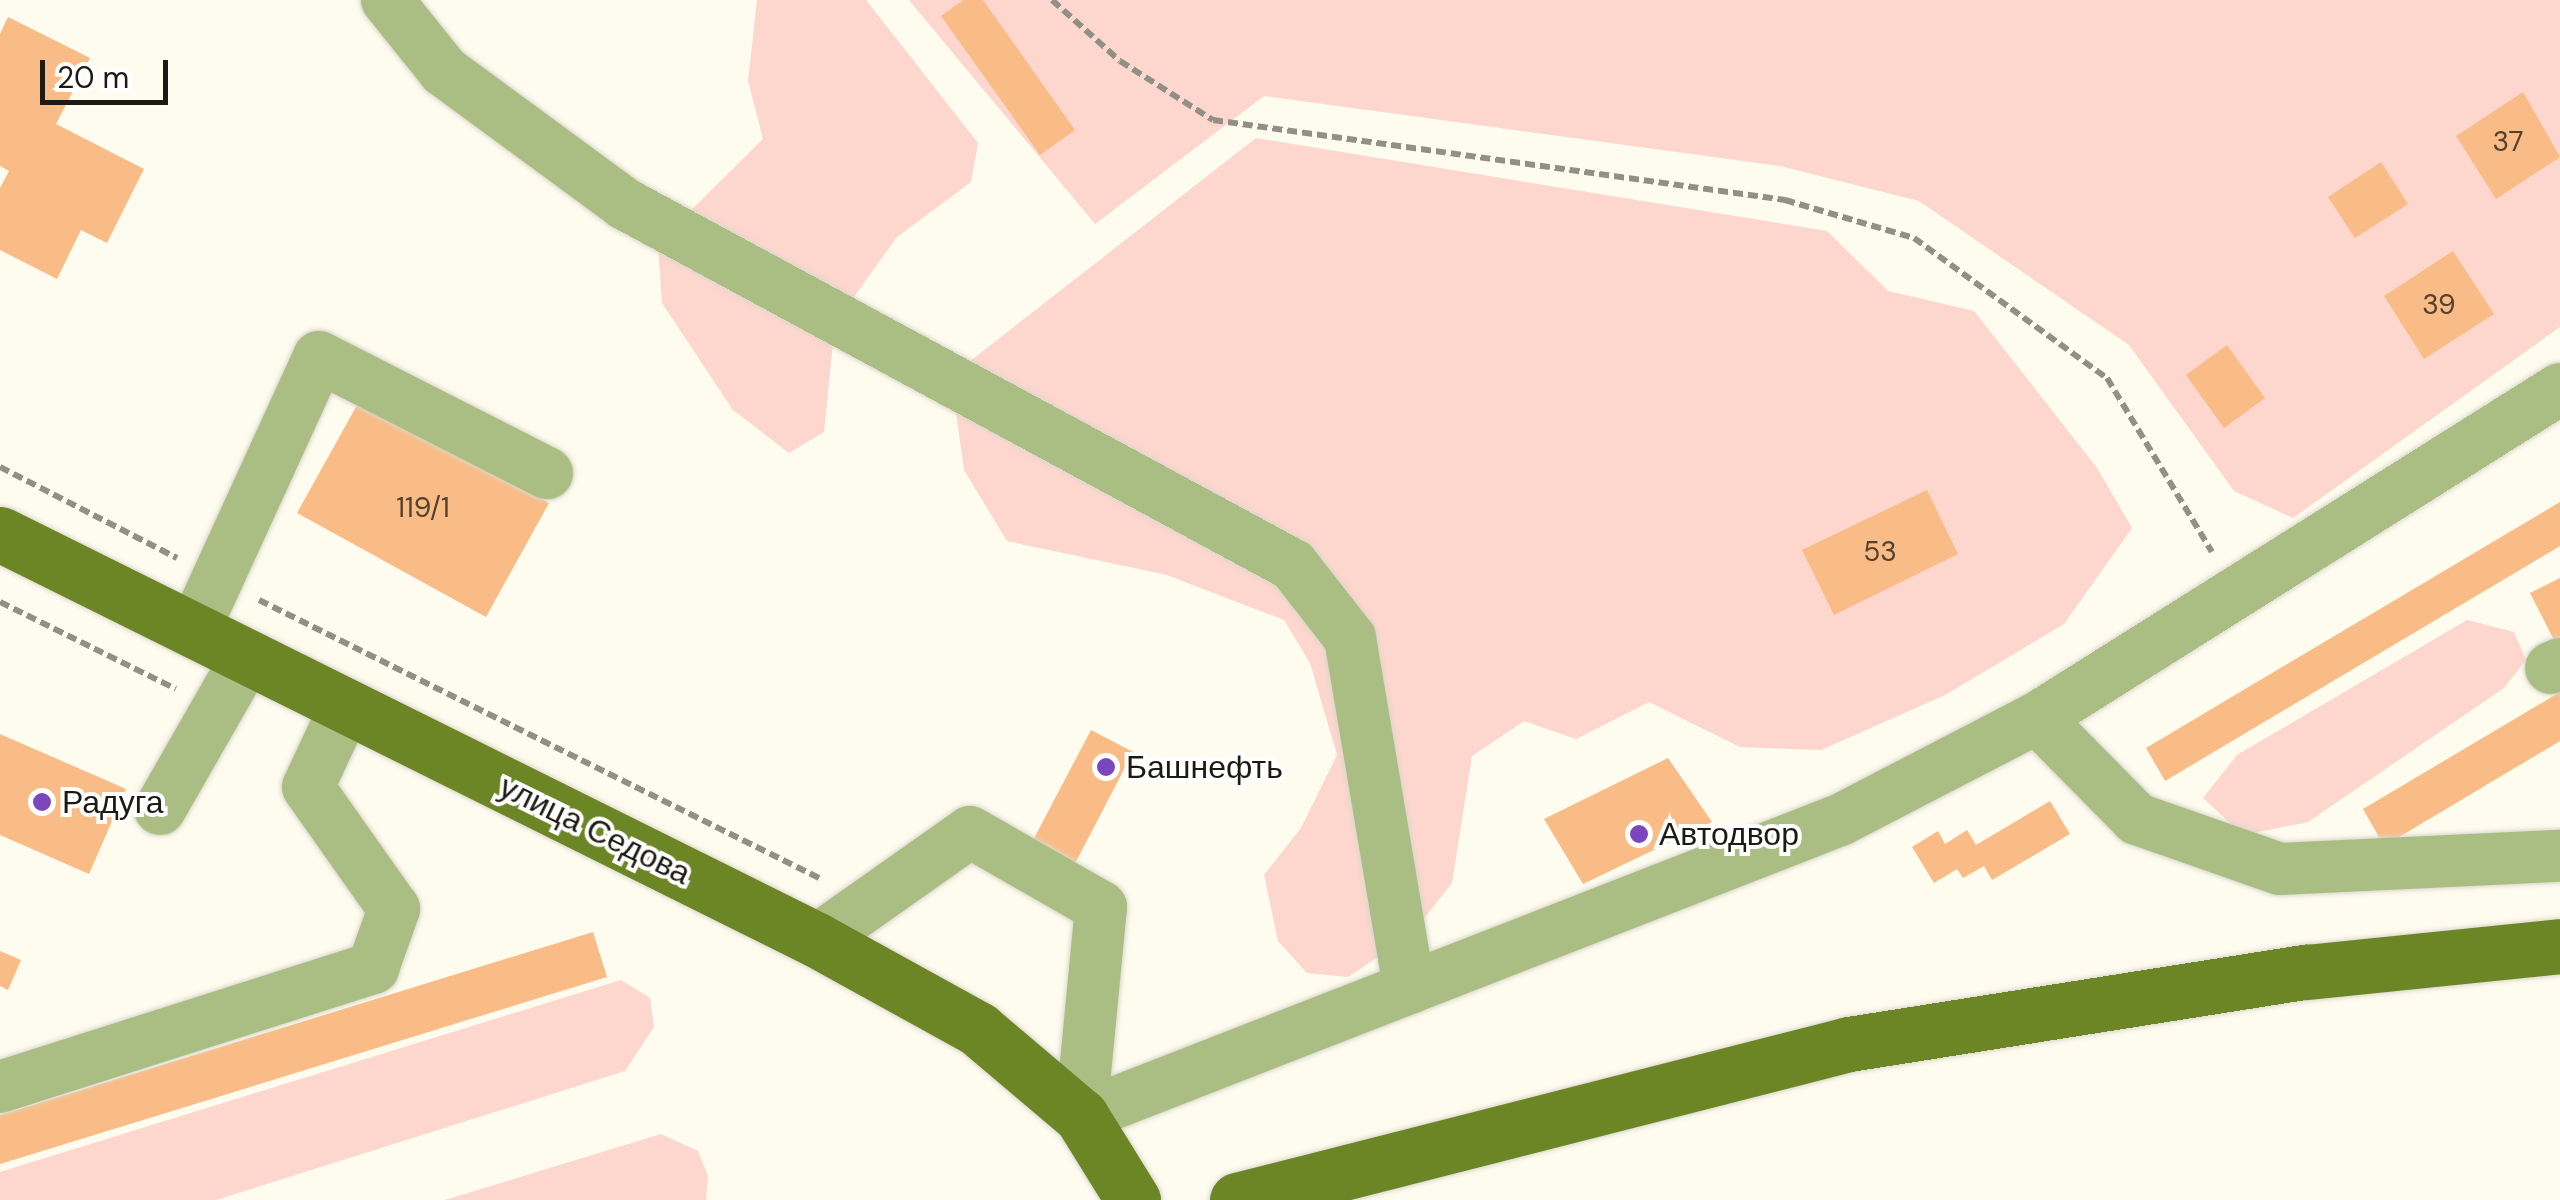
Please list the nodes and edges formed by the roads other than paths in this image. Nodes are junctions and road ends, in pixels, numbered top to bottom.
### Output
1 (387, 0) edge
2 (2560, 389) edge
3 (547, 473) dead end
4 (0, 534) edge
5 (194, 630) junction
6 (246, 656) junction
7 (346, 706) junction
8 (2037, 718) junction
9 (160, 809) dead end
10 (2560, 856) edge
11 (817, 940) junction
12 (2560, 946) edge
13 (1409, 988) junction
14 (0, 1086) edge
15 (1080, 1116) junction
16 (1132, 1200) edge
17 (1237, 1200) edge

1 - 13 street
2 - 8 street
3 - 5 street
4 - 5 main road, улица Седова
5 - 6 main road, улица Седова
6 - 7 main road, улица Седова
6 - 9 street
7 - 11 main road, улица Седова
7 - 14 street
8 - 10 street
8 - 13 street
11 - 15 main road, улица Седова
11 - 15 street
12 - 17 main road
13 - 15 street
15 - 16 main road, улица Седова

